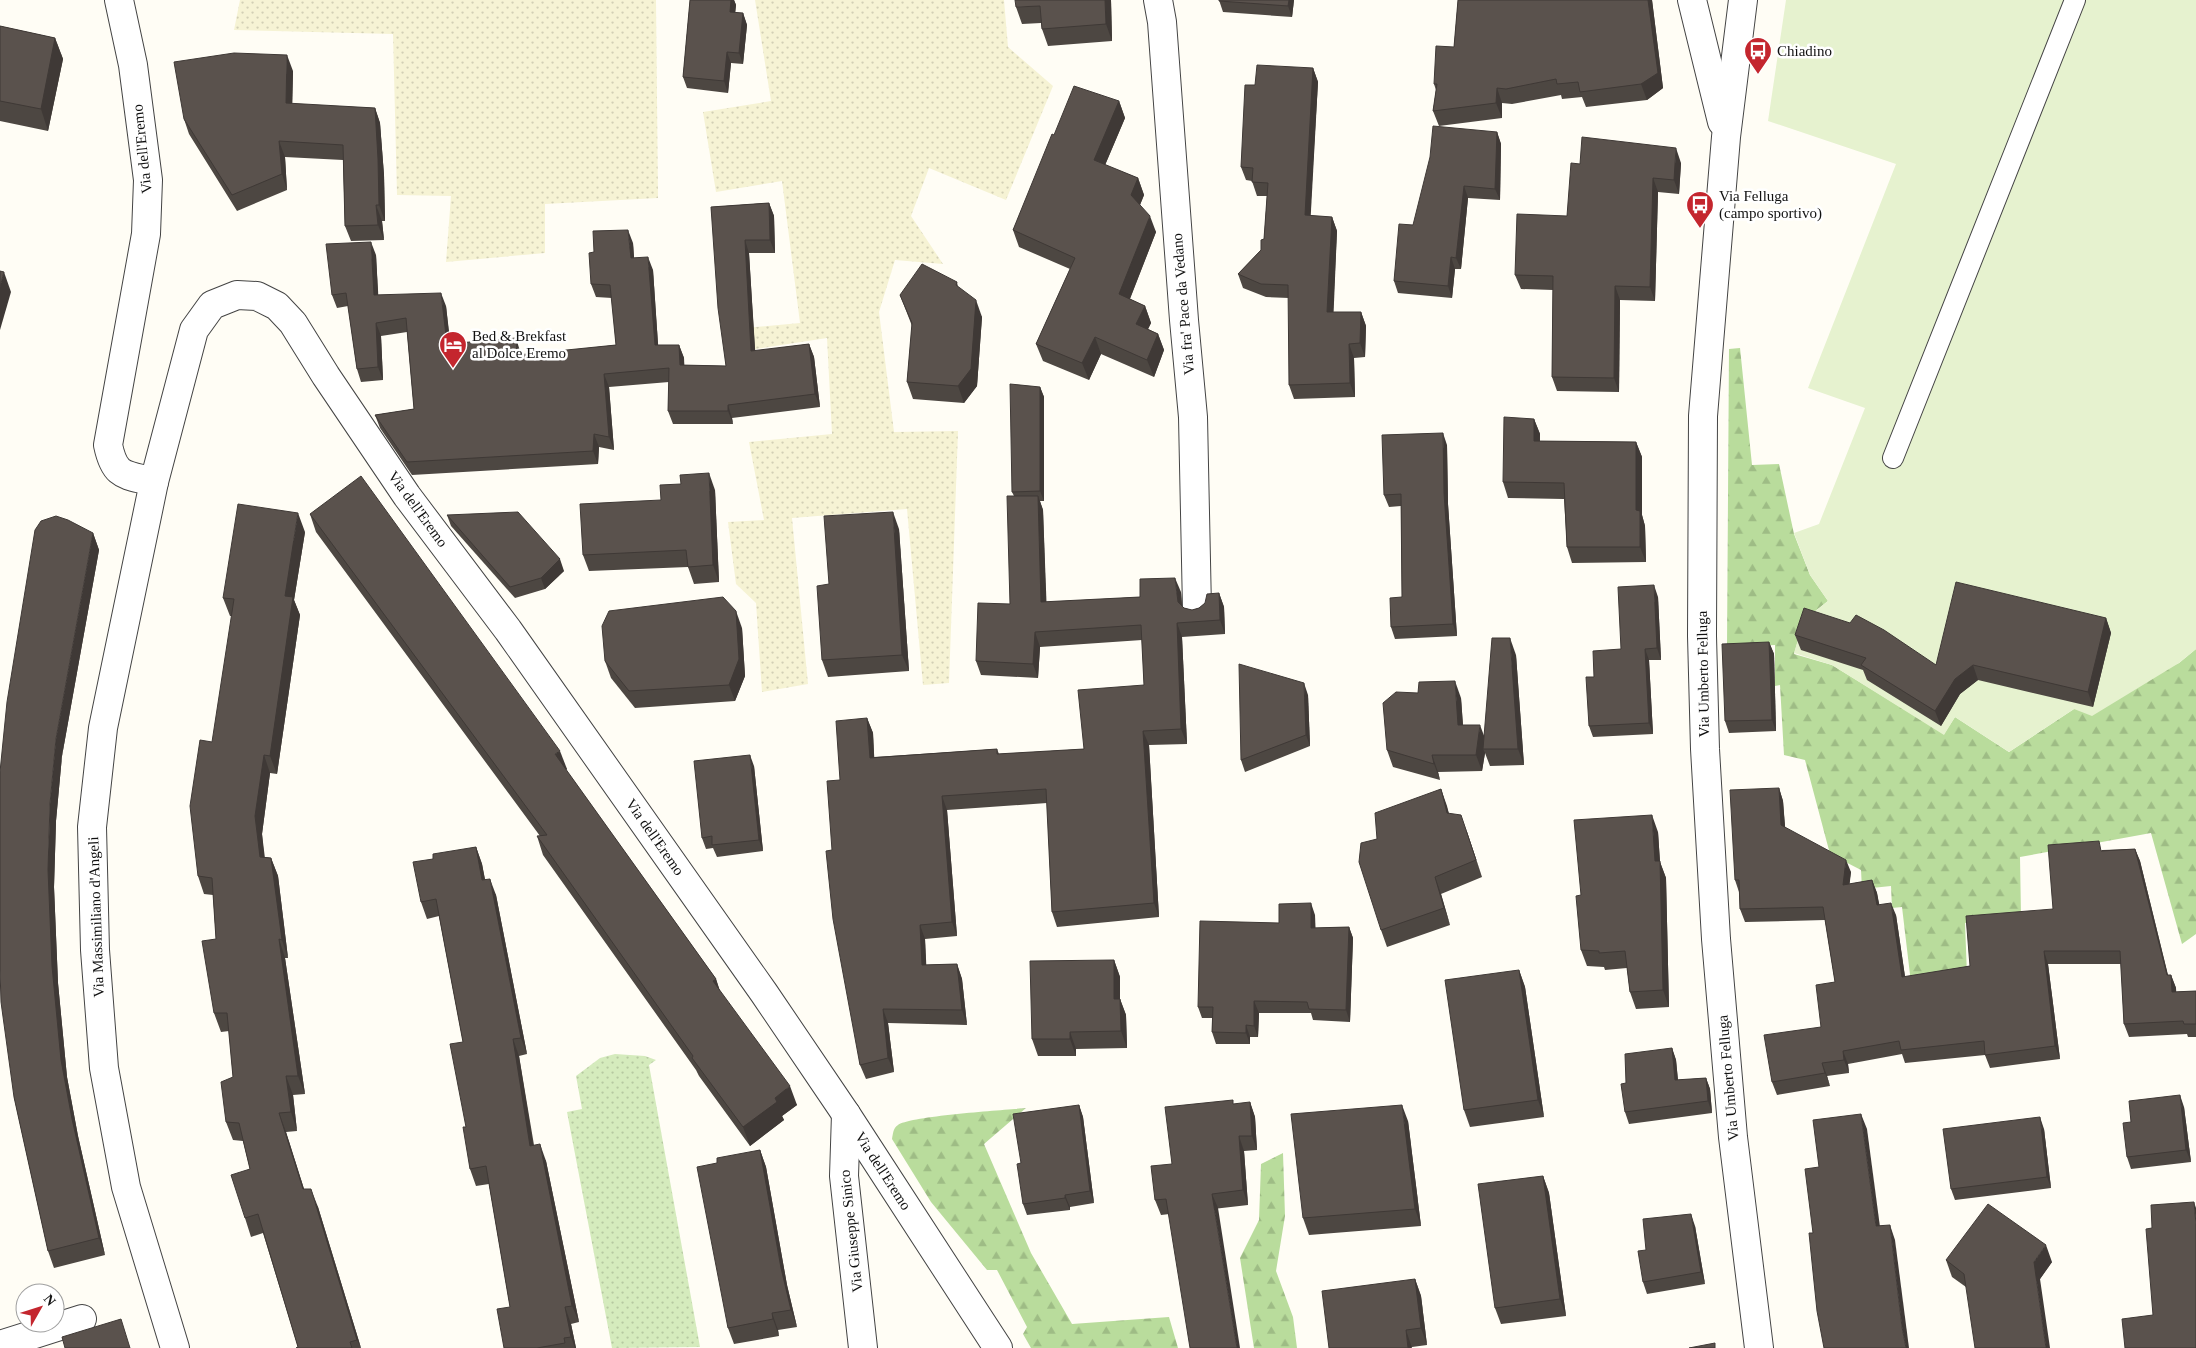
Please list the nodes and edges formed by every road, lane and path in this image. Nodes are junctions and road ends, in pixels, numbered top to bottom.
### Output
1 (119, 0) edge
2 (1158, 0) edge
3 (1692, 0) edge
4 (1744, 0) edge
5 (2075, 0) edge
6 (1726, 137) junction
7 (1894, 458) dead end
8 (154, 482) junction
9 (1197, 609) edge
10 (846, 1114) junction
11 (82, 1319) dead end
12 (0, 1345) edge
13 (174, 1348) edge
14 (863, 1348) edge
15 (998, 1348) edge
16 (1759, 1348) edge

1 - 8 street, Via dell'Eremo
2 - 9 street, Via fra' Pace da Vedano
3 - 6 street
4 - 6 street, Via Umberto Felluga
5 - 7 lane
6 - 16 street, Via Umberto Felluga
8 - 10 street, Via dell'Eremo
8 - 13 street, Via Massimiliano d'Angeli
10 - 14 street, Via Giuseppe Sinico
10 - 15 street, Via dell'Eremo
11 - 12 street

